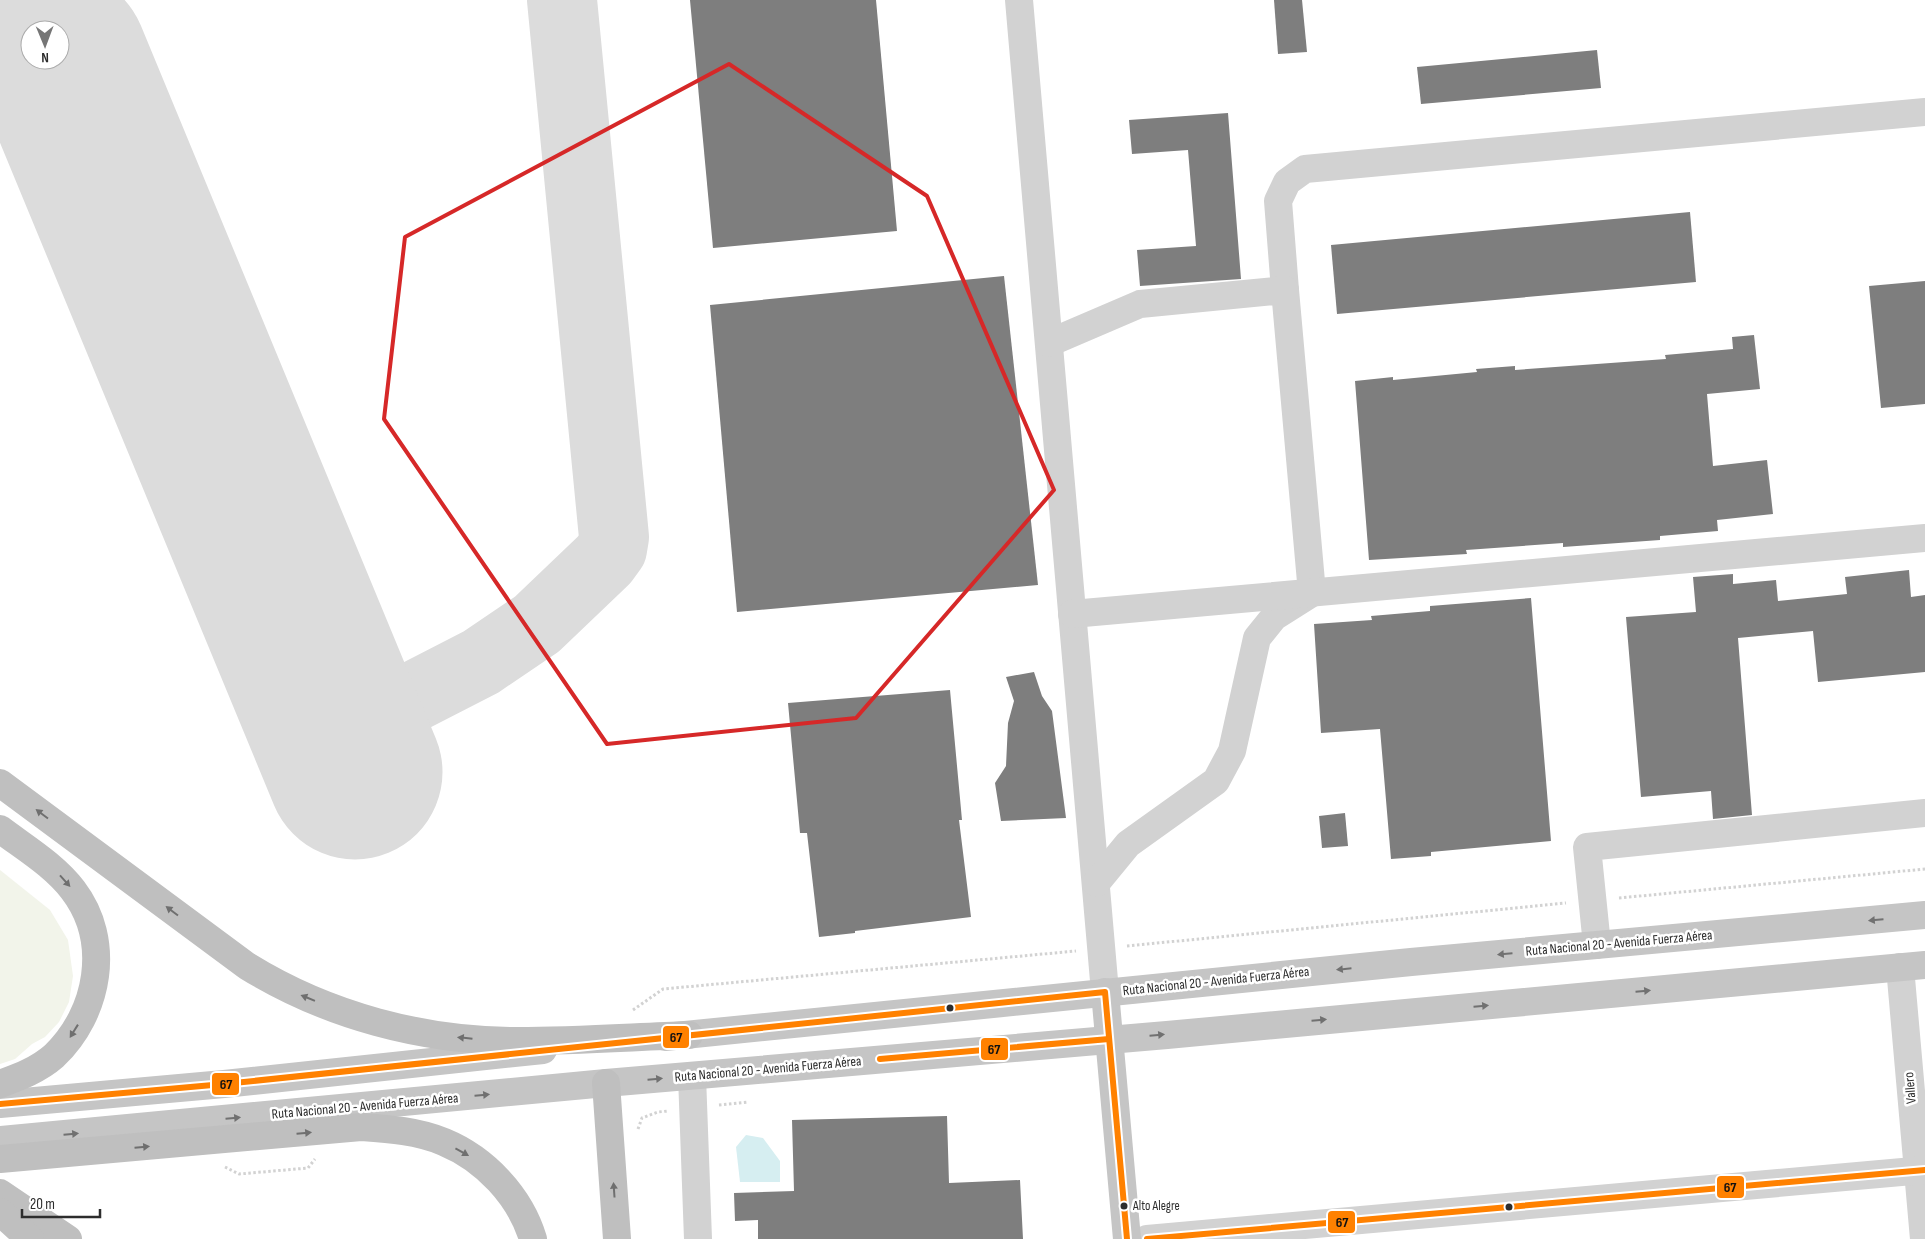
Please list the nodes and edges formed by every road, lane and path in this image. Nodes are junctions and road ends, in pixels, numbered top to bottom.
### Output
1 (1019, 0) edge
2 (1925, 112) edge
3 (1285, 290) junction
4 (1049, 343) junction
5 (1925, 538) edge
6 (1312, 593) junction
7 (1072, 614) junction
8 (0, 783) edge
9 (1925, 814) edge
10 (0, 829) edge
11 (1925, 869) edge
12 (1096, 883) junction
13 (1592, 900) junction
14 (1925, 916) edge
15 (1597, 946) junction
16 (1102, 948) junction
17 (1912, 966) edge
18 (1105, 992) junction
19 (627, 1014) dead end
20 (689, 1035) junction
21 (1109, 1040) junction
22 (692, 1076) junction
23 (606, 1083) junction
24 (0, 1084) edge
25 (0, 1104) edge
26 (21, 1145) edge
27 (0, 1159) edge
28 (1921, 1170) edge
29 (0, 1193) edge
30 (0, 1212) edge
31 (30, 1239) edge
32 (68, 1239) edge
33 (533, 1239) edge
34 (617, 1239) edge
35 (698, 1239) edge
36 (1126, 1239) edge
37 (1147, 1239) edge
38 (1924, 1239) edge

1 - 4 street
2 - 3 street
3 - 4 street
3 - 6 street
4 - 7 street
5 - 6 street
6 - 7 street
6 - 12 street
7 - 12 street
20 -> 8 highway
9 - 13 street
10 -> 24 highway
11 - 13 path
12 - 16 street
13 - 15 street
13 - 16 path
14 -> 15 main road, Ruta Nacional 20 - Avenida Fuerza Aérea
15 -> 18 main road, Ruta Nacional 20 - Avenida Fuerza Aérea
16 - 18 street
16 - 19 path
21 -> 17 main road, Ruta Nacional 20 - Avenida Fuerza Aérea
17 - 28 street, Vallero
18 - 20 main road, Ruta Nacional 20 - Avenida Fuerza Aérea
18 - 21 main road
20 - 25 main road, Ruta Nacional 20 - Avenida Fuerza Aérea
21 - 22 main road, Ruta Nacional 20 - Avenida Fuerza Aérea
21 - 36 main road
23 -> 22 main road, Ruta Nacional 20 - Avenida Fuerza Aérea
22 - 35 street
26 -> 23 main road, Ruta Nacional 20 - Avenida Fuerza Aérea
34 -> 23 highway
26 - 27 highway
26 -> 33 highway
28 - 37 street
28 - 38 street, Vallero
29 - 32 highway
30 - 31 highway

